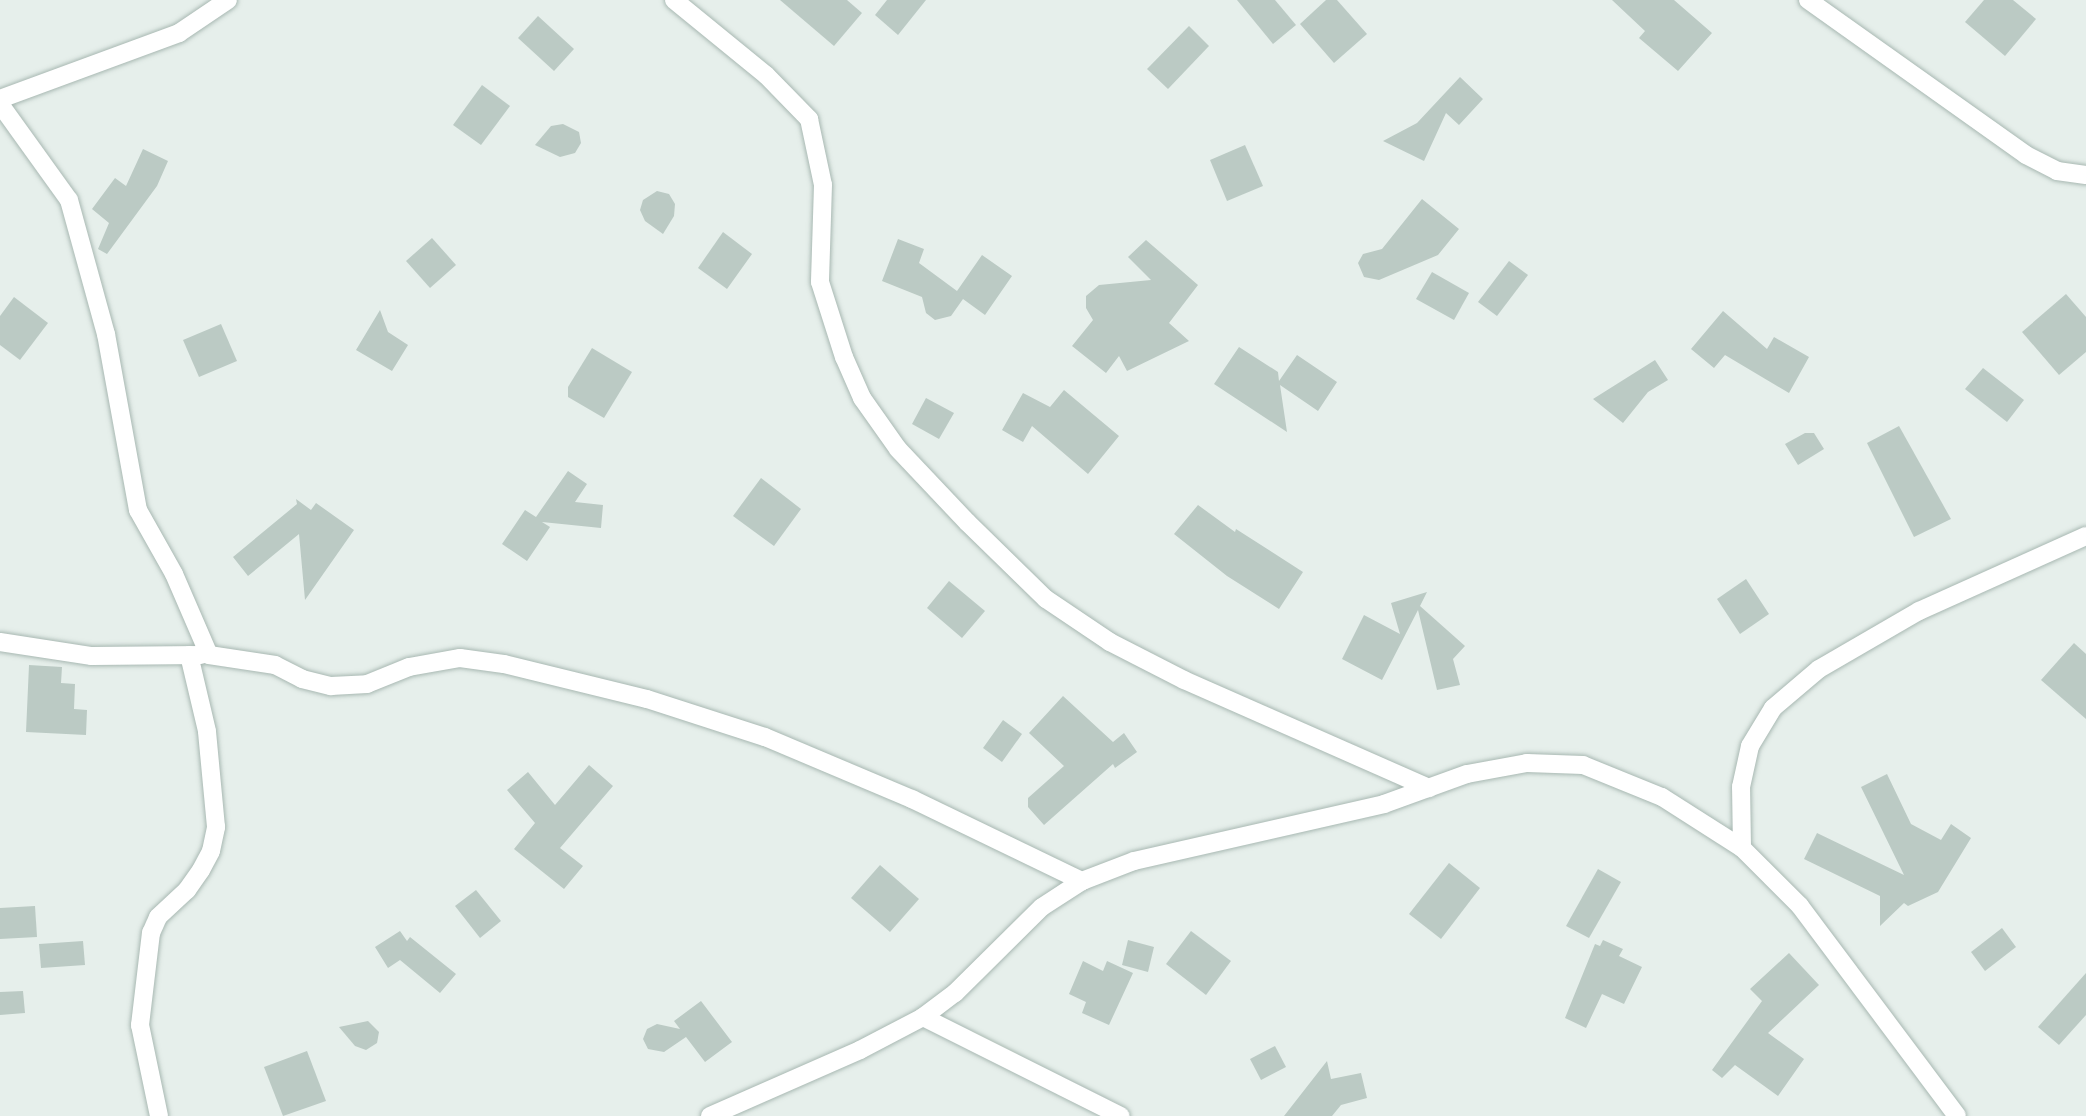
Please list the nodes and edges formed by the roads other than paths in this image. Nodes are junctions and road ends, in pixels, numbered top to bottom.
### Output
1 (228, 0) edge
2 (674, 0) edge
3 (1808, 0) edge
4 (0, 101) edge
5 (2086, 176) edge
6 (2086, 536) edge
7 (0, 642) edge
8 (189, 655) junction
9 (208, 655) junction
10 (1429, 788) junction
11 (1742, 848) junction
12 (1082, 881) junction
13 (923, 1017) junction
14 (159, 1116) edge
15 (710, 1116) edge
16 (1121, 1116) edge
17 (1957, 1116) edge

1 - 4 street
2 - 10 street
3 - 5 street
4 - 9 street
6 - 11 street
7 - 8 street
8 - 9 street
8 - 14 street
9 - 12 street
10 - 11 street
10 - 12 street
11 - 17 street
12 - 13 street
13 - 15 street
13 - 16 street

